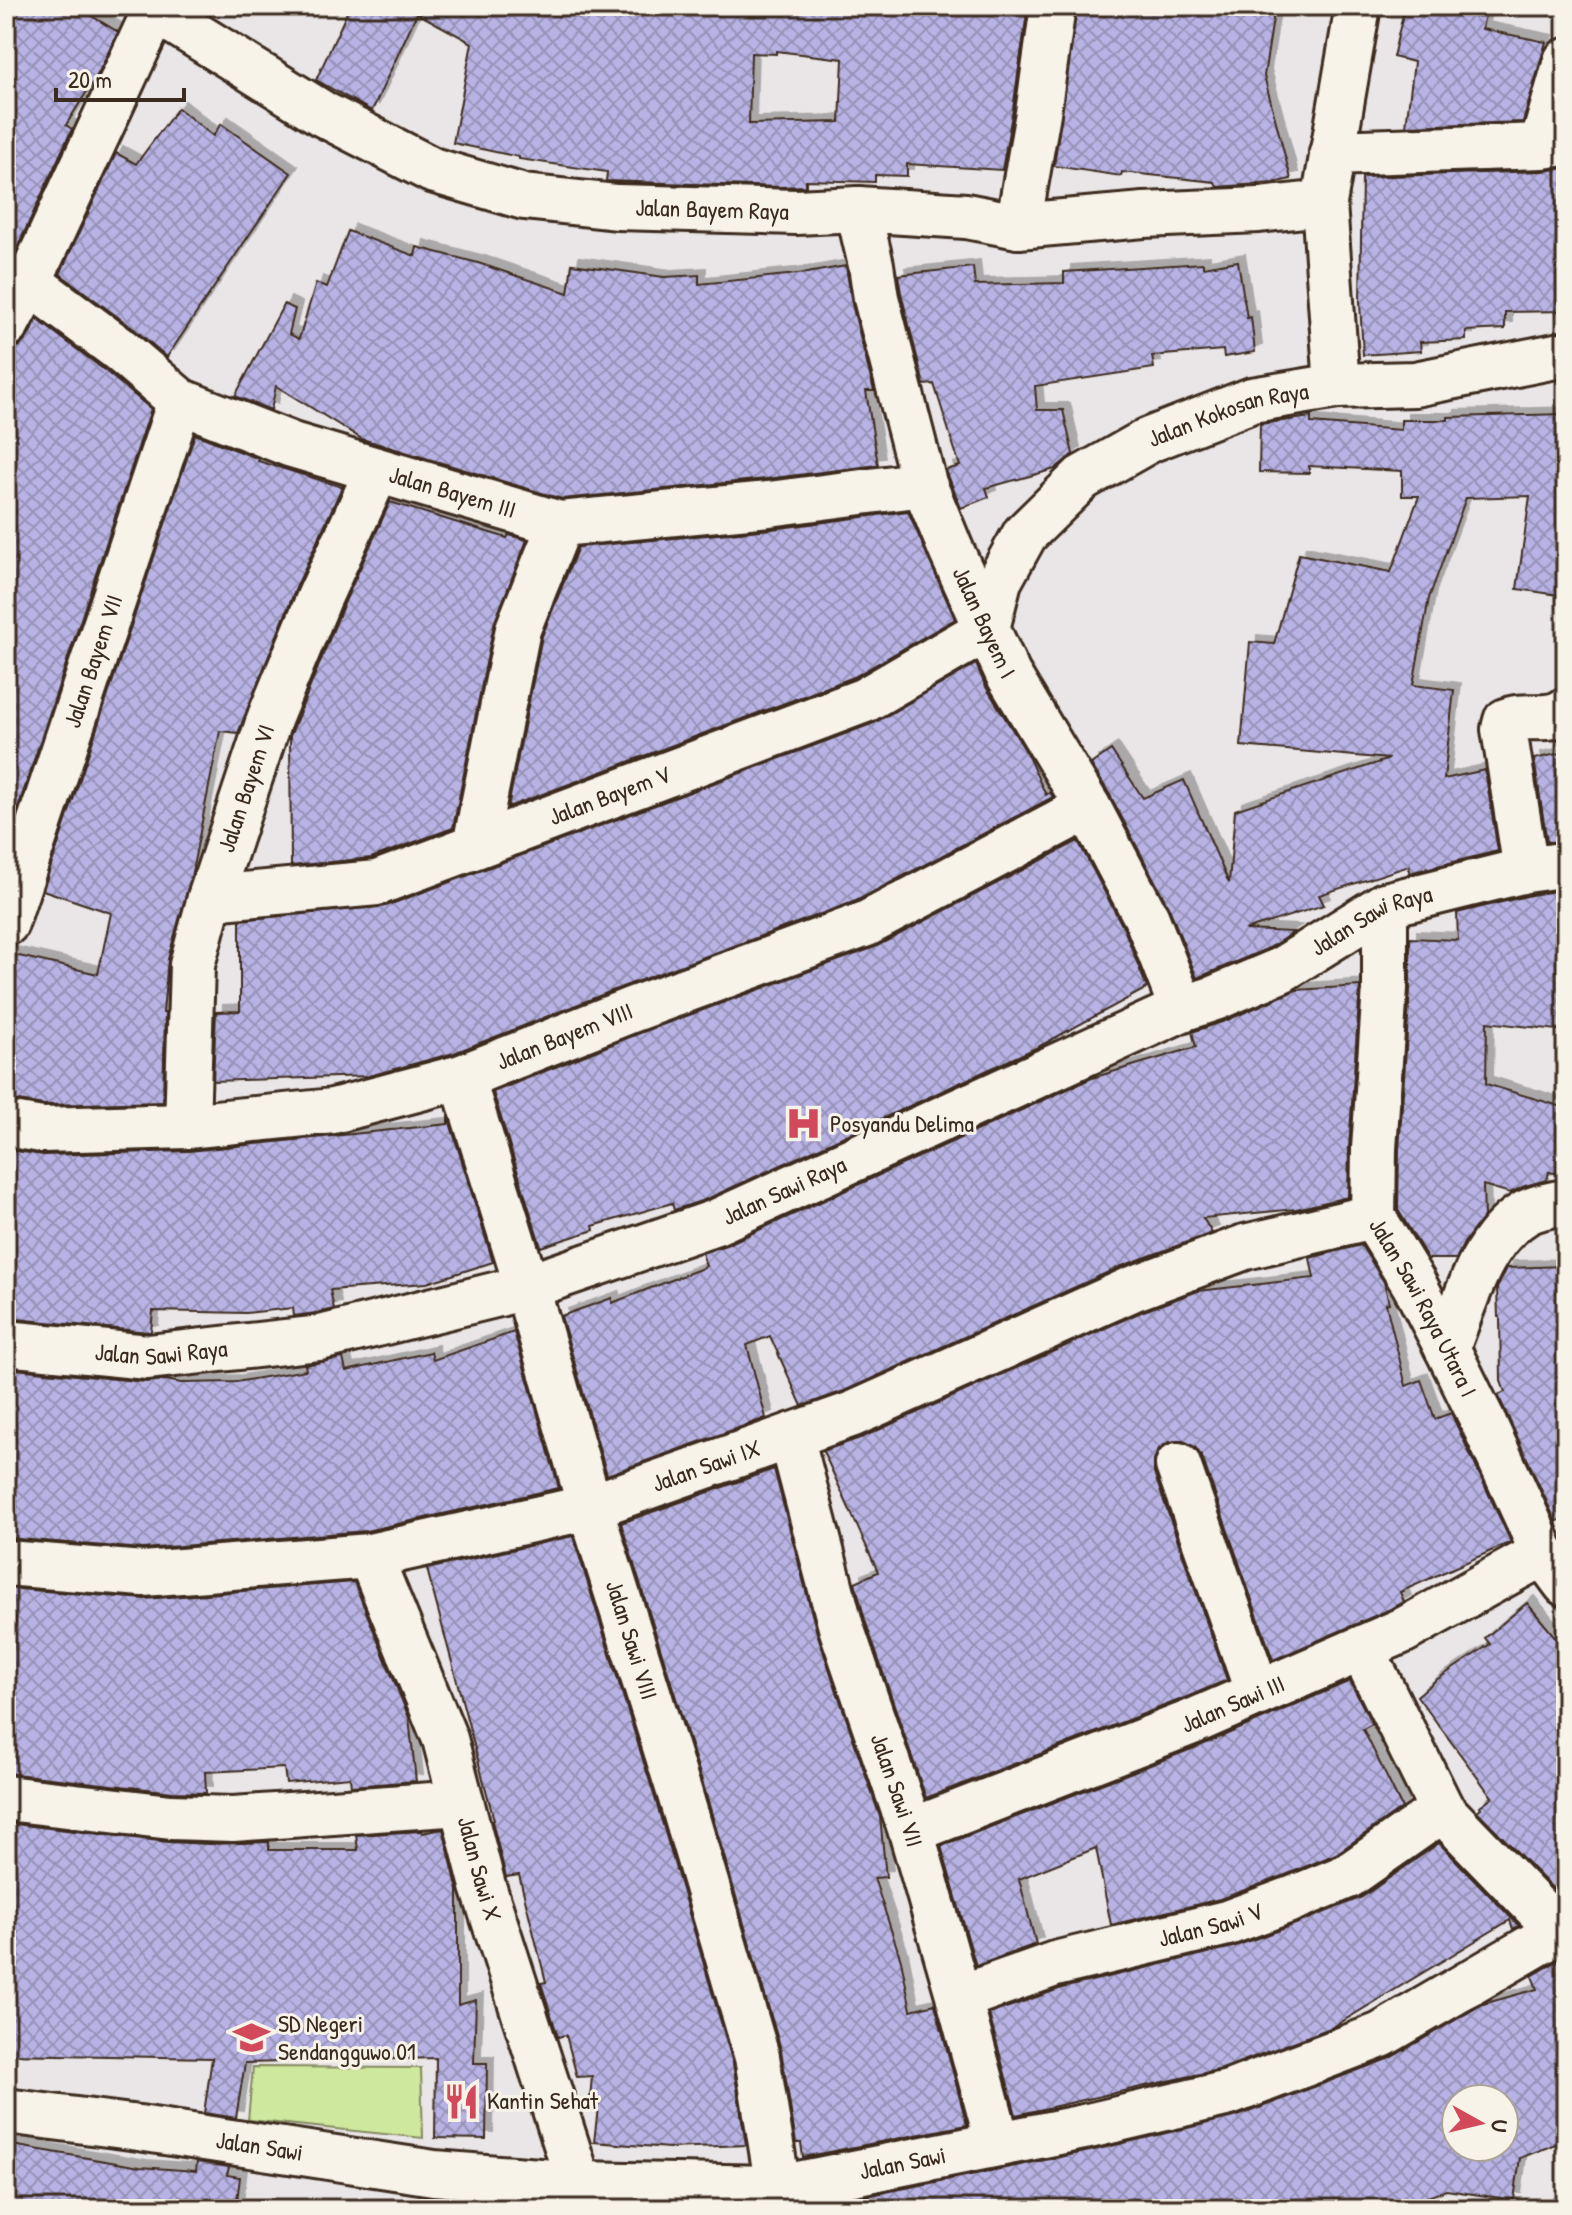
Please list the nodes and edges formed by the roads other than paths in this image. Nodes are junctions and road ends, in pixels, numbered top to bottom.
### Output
1 (1053, 6) edge
2 (1358, 6) edge
3 (153, 7) edge
4 (1566, 61) edge
5 (1554, 144) edge
6 (1332, 153) junction
7 (1324, 203) junction
8 (858, 209) junction
9 (1018, 226) junction
10 (29, 282) junction
11 (6, 325) edge
12 (1566, 354) edge
13 (1337, 386) junction
14 (180, 401) junction
15 (377, 471) junction
16 (924, 484) junction
17 (560, 524) junction
18 (987, 629) junction
19 (1566, 710) edge
20 (1088, 807) junction
21 (475, 846) junction
22 (1546, 868) edge
23 (210, 898) junction
24 (1385, 905) junction
25 (6, 923) edge
26 (1182, 1009) junction
27 (462, 1077) junction
28 (6, 1124) edge
29 (187, 1126) junction
30 (1566, 1202) edge
31 (1373, 1217) junction
32 (527, 1287) junction
33 (6, 1343) edge
34 (1447, 1348) junction
35 (791, 1436) junction
36 (1178, 1465) dead end
37 (590, 1507) junction
38 (370, 1556) junction
39 (6, 1563) edge
40 (1554, 1568) edge
41 (1362, 1649) junction
42 (1258, 1693) junction
43 (6, 1798) edge
44 (461, 1803) junction
45 (1442, 1810) junction
46 (911, 1831) junction
47 (1563, 1929) edge
48 (959, 1998) junction
49 (6, 2111) edge
50 (998, 2144) junction
51 (581, 2196) edge
52 (782, 2198) edge

1 - 9 street
2 - 6 street
3 - 8 street, Jalan Bayem Raya
3 - 10 street
4 - 5 street
5 - 6 street
6 - 7 street
7 - 9 street, Jalan Bayem Raya
7 - 13 street
8 - 9 street, Jalan Bayem Raya
8 - 16 street, Jalan Bayem I
10 - 11 street
10 - 14 street, Jalan Bayem III
12 - 13 street, Jalan Kokosan Raya
13 - 18 street, Jalan Kokosan Raya
14 - 15 street, Jalan Bayem III
14 - 25 street, Jalan Bayem VII
15 - 17 street, Jalan Bayem III
15 - 23 street, Jalan Bayem VI
16 - 17 street, Jalan Bayem III
16 - 18 street, Jalan Bayem I
17 - 21 street
18 - 20 street, Jalan Bayem I
18 - 21 street, Jalan Bayem V
19 - 22 street
20 - 26 street, Jalan Bayem I
20 - 27 street, Jalan Bayem VIII
21 - 23 street, Jalan Bayem V
22 - 24 street, Jalan Sawi Raya
23 - 29 street, Jalan Bayem VI
24 - 26 street, Jalan Sawi Raya
24 - 31 street, Jalan Sawi Raya Utara I
26 - 32 street, Jalan Sawi Raya
27 - 29 street, Jalan Bayem VIII
27 - 32 street, Jalan Sawi VIII
28 - 29 street, Jalan Bayem VIII
30 - 34 street
31 - 34 street, Jalan Sawi Raya Utara I
31 - 35 street, Jalan Sawi IX
32 - 33 street, Jalan Sawi Raya
32 - 37 street, Jalan Sawi VIII
34 - 40 street, Jalan Sawi Raya Utara I
35 - 37 street, Jalan Sawi IX
35 - 46 street, Jalan Sawi VII
36 - 42 street
37 - 38 street, Jalan Sawi IX
37 - 52 street, Jalan Sawi VIII
38 - 39 street, Jalan Sawi IX
38 - 44 street, Jalan Sawi X
40 - 41 street, Jalan Sawi III
41 - 42 street, Jalan Sawi III
41 - 45 street
42 - 46 street, Jalan Sawi III
43 - 44 street
44 - 51 street, Jalan Sawi X
45 - 47 street
45 - 48 street, Jalan Sawi V
46 - 48 street, Jalan Sawi VII
47 - 50 street, Jalan Sawi
48 - 50 street, Jalan Sawi VII
49 - 51 street, Jalan Sawi
50 - 52 street, Jalan Sawi
51 - 52 street, Jalan Sawi

